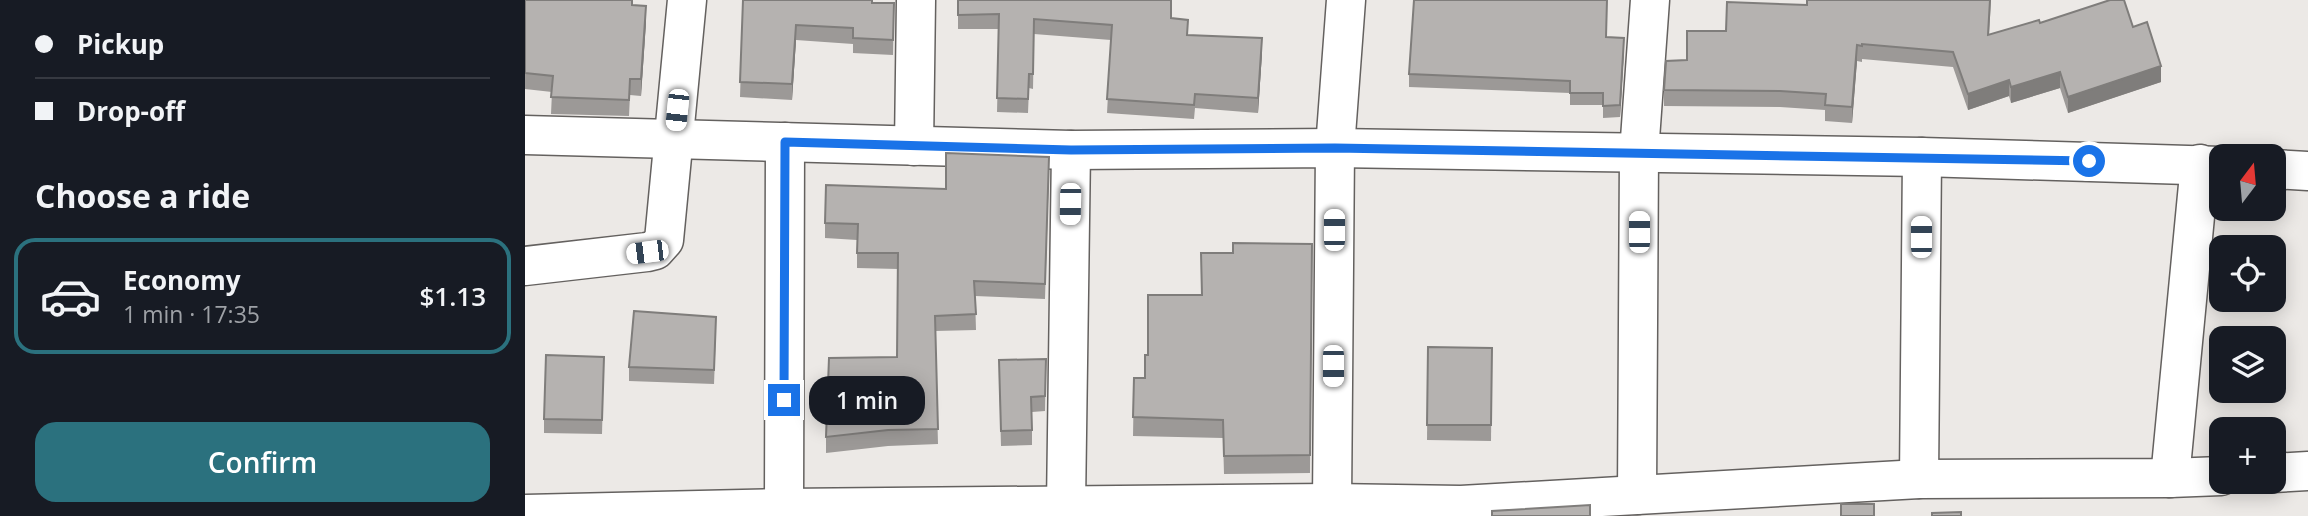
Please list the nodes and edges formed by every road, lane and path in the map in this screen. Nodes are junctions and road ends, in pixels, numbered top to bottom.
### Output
1 (687, 0) edge
2 (916, 0) edge
3 (1346, 0) edge
4 (1650, 0) edge
5 (525, 135) edge
6 (674, 138) junction
7 (785, 142) junction
8 (914, 146) junction
9 (1335, 148) junction
10 (1071, 150) junction
11 (1639, 153) junction
12 (1922, 157) junction
13 (2209, 165) edge
14 (2286, 170) edge
15 (2308, 171) edge
16 (2209, 180) edge
17 (525, 266) edge
18 (2308, 471) edge
19 (2286, 472) edge
20 (2209, 476) edge
21 (2170, 478) junction
22 (1919, 479) junction
23 (1637, 495) junction
24 (1332, 503) junction
25 (1066, 505) junction
26 (784, 508) junction
27 (1462, 510) edge
28 (525, 514) edge

1 - 6 street
2 - 8 street
3 - 9 street
4 - 11 street
5 - 6 street
6 - 7 street
6 - 17 street
7 - 8 street
7 - 26 street
8 - 10 street
9 - 10 street
9 - 11 street
9 - 24 street
10 - 25 street
11 - 12 street
11 - 23 street
12 - 13 street
12 - 22 street
14 - 15 street
16 - 21 street
18 - 19 street
20 - 21 street
21 - 22 street
22 - 23 street
23 - 27 street
24 - 25 street
24 - 27 street
25 - 26 street
26 - 28 street

